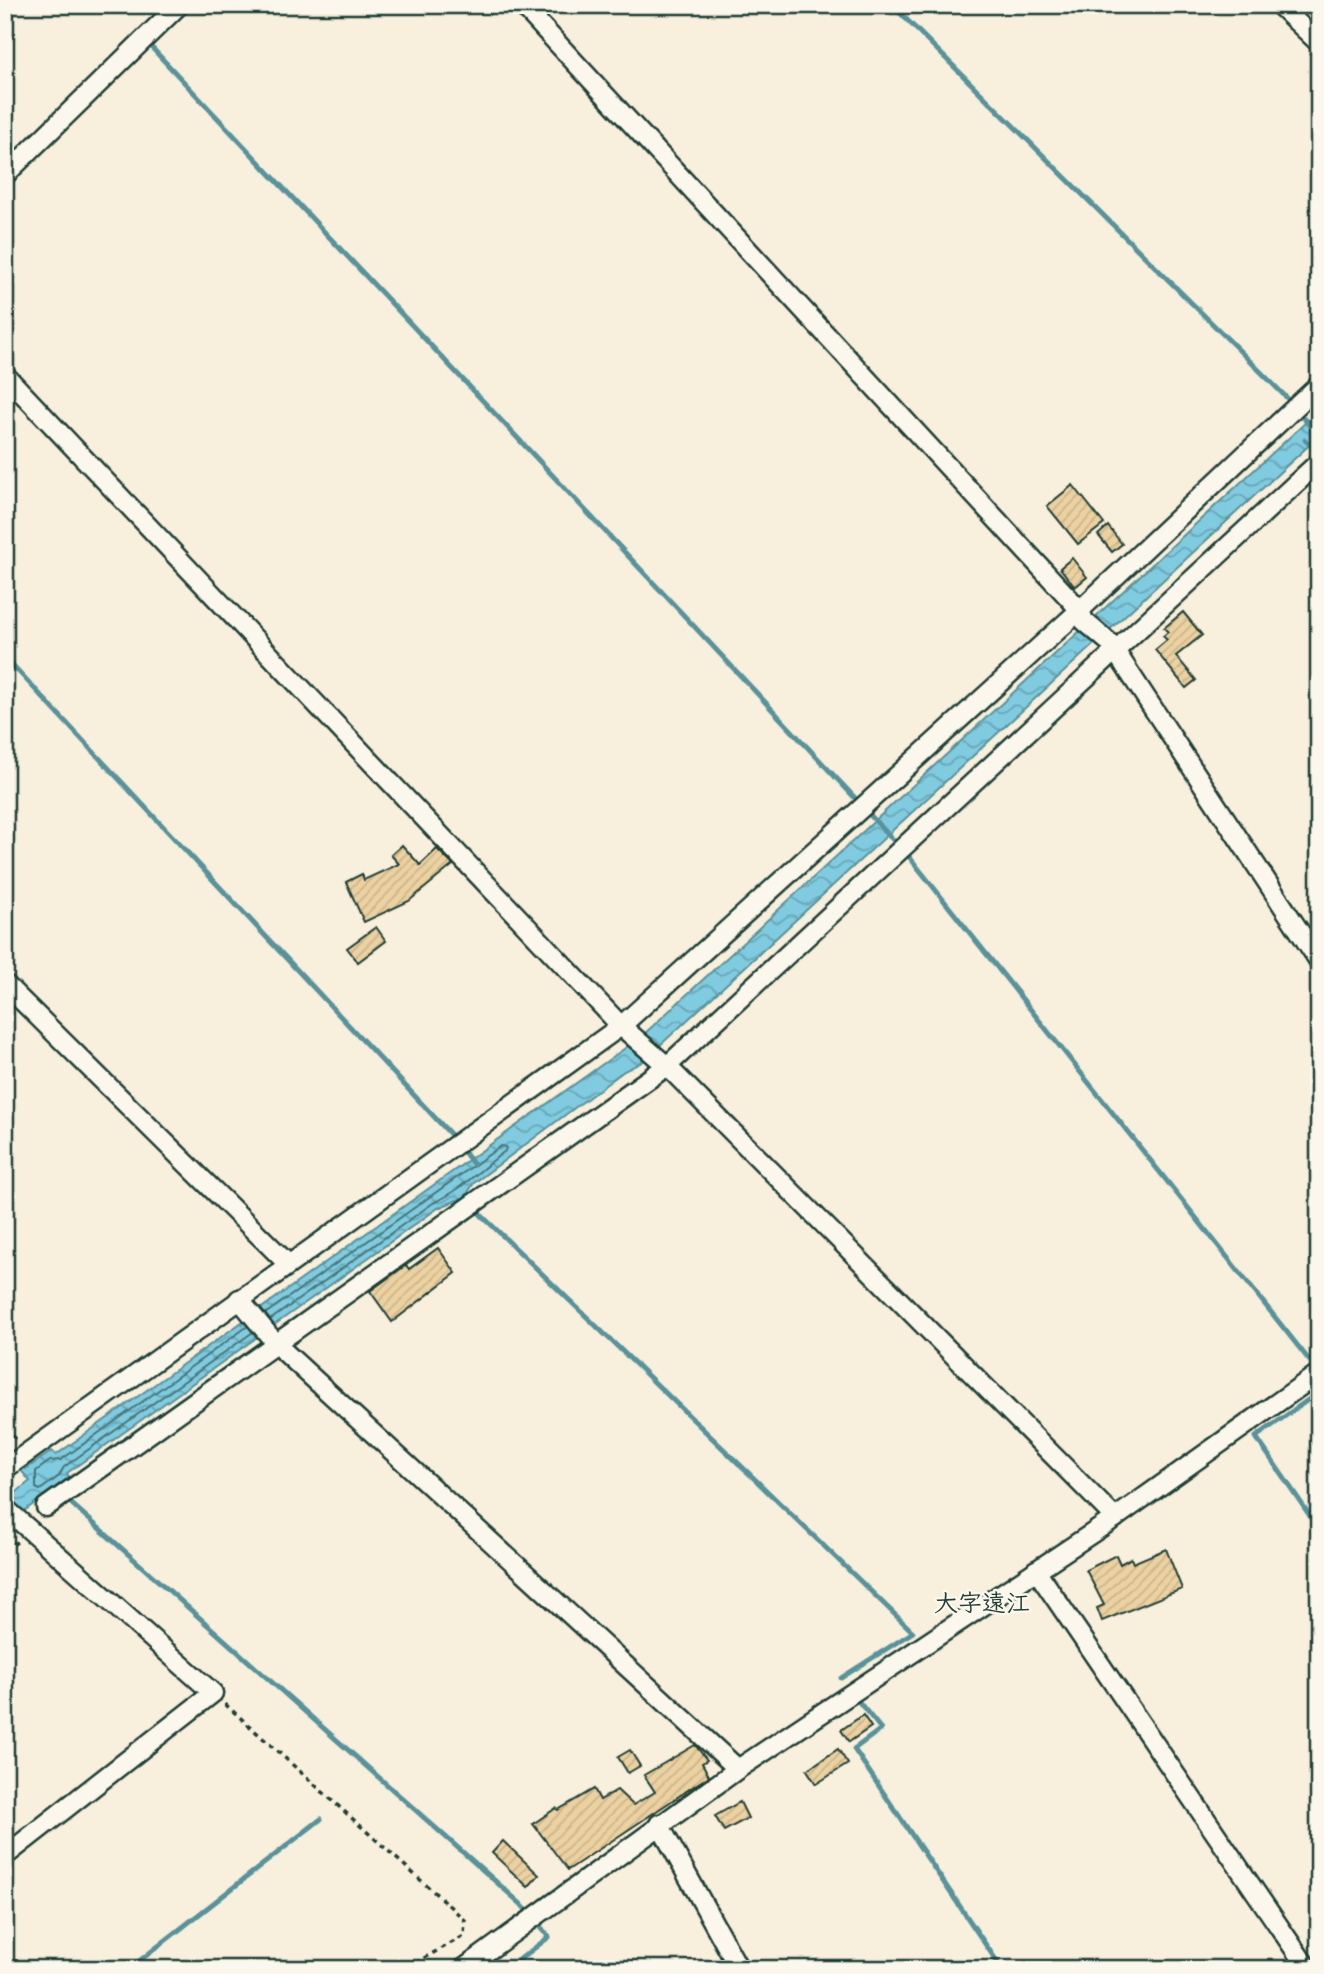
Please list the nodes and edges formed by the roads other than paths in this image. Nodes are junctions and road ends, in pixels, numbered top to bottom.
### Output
1 (179, 5) edge
2 (522, 5) edge
3 (1279, 5) edge
4 (1319, 43) edge
5 (5, 175) edge
6 (5, 375) edge
7 (1319, 385) edge
8 (1319, 462) edge
9 (1082, 616) junction
10 (1113, 647) junction
11 (1319, 961) edge
12 (5, 984) edge
13 (628, 1031) junction
14 (663, 1063) junction
15 (288, 1264) junction
16 (243, 1303) junction
17 (273, 1340) junction
18 (1319, 1373) edge
19 (15, 1462) dead end
20 (57, 1499) dead end
21 (5, 1508) edge
22 (1115, 1518) junction
23 (1036, 1570) junction
24 (738, 1769) junction
25 (659, 1824) junction
26 (5, 1856) edge
27 (463, 1969) edge
28 (739, 1969) edge
29 (1308, 1969) edge

1 - 5 street
2 - 9 street
3 - 4 street
6 - 13 street
7 - 9 street
8 - 10 street
9 - 10 street
9 - 13 street
10 - 11 street
10 - 14 street
12 - 15 street
13 - 14 street
13 - 15 street
14 - 17 street
14 - 22 street
15 - 16 street
16 - 17 street
16 - 19 street
17 - 20 street
17 - 24 street
18 - 22 street
21 - 26 street
22 - 23 street
23 - 24 street
23 - 29 street
24 - 25 street
25 - 27 street
25 - 28 street

